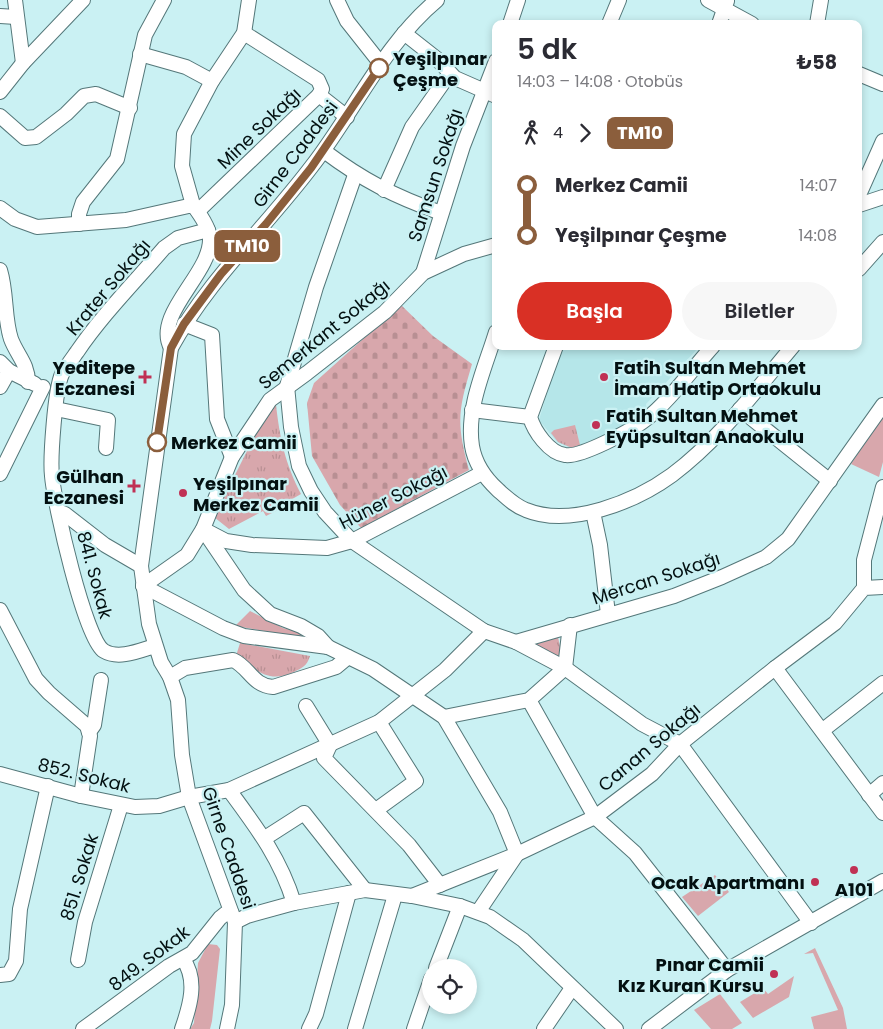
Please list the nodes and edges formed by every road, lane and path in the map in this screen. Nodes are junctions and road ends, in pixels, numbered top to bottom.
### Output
1 (15, 0) edge
2 (83, 0) edge
3 (164, 0) edge
4 (249, 0) edge
5 (337, 0) edge
6 (437, 0) edge
7 (518, 0) edge
8 (619, 0) edge
9 (708, 0) edge
10 (821, 0) edge
11 (726, 4) edge
12 (422, 5) edge
13 (0, 16) edge
14 (16, 17) junction
15 (511, 20) edge
16 (611, 20) edge
17 (721, 20) edge
18 (747, 20) edge
19 (818, 20) edge
20 (244, 33) junction
21 (404, 33) junction
22 (140, 54) junction
23 (23, 62) junction
24 (381, 64) junction
25 (450, 73) junction
26 (862, 75) edge
27 (212, 81) junction
28 (883, 84) edge
29 (0, 92) edge
30 (490, 94) edge
31 (319, 95) junction
32 (130, 108) junction
33 (0, 116) edge
34 (347, 117) junction
35 (883, 141) edge
36 (324, 151) junction
37 (355, 175) junction
38 (862, 188) edge
39 (384, 190) junction
40 (883, 197) edge
41 (862, 204) edge
42 (0, 208) edge
43 (196, 208) junction
44 (441, 213) junction
45 (79, 224) junction
46 (208, 230) junction
47 (883, 242) edge
48 (492, 246) edge
49 (865, 256) edge
50 (0, 270) edge
51 (423, 274) junction
52 (184, 324) junction
53 (492, 345) edge
54 (171, 348) junction
55 (555, 350) edge
56 (709, 350) edge
57 (790, 350) edge
58 (5, 366) edge
59 (28, 382) junction
60 (287, 386) junction
61 (0, 387) edge
62 (43, 387) junction
63 (57, 391) junction
64 (883, 405) edge
65 (740, 409) junction
66 (56, 410) junction
67 (472, 410) junction
68 (530, 417) junction
69 (106, 448) dead end
70 (232, 457) junction
71 (482, 473) junction
72 (0, 474) edge
73 (830, 482) junction
74 (883, 487) edge
75 (60, 512) junction
76 (592, 512) junction
77 (203, 529) junction
78 (352, 541) junction
79 (141, 566) junction
80 (143, 586) junction
81 (883, 586) edge
82 (864, 588) junction
83 (0, 610) edge
84 (608, 614) junction
85 (570, 625) junction
86 (484, 631) junction
87 (516, 642) junction
88 (155, 646) junction
89 (328, 647) junction
90 (348, 657) junction
91 (565, 668) junction
92 (775, 668) junction
93 (170, 677) junction
94 (101, 680) dead end
95 (883, 683) edge
96 (412, 697) junction
97 (529, 700) junction
98 (306, 706) dead end
99 (444, 717) junction
100 (379, 722) junction
101 (823, 730) junction
102 (89, 732) junction
103 (680, 744) junction
104 (330, 745) junction
105 (0, 774) edge
106 (883, 783) edge
107 (48, 786) junction
108 (228, 790) junction
109 (869, 795) junction
110 (82, 796) junction
111 (189, 797) junction
112 (120, 805) junction
113 (376, 810) junction
114 (883, 813) edge
115 (595, 817) junction
116 (265, 838) junction
117 (517, 854) junction
118 (883, 881) edge
119 (440, 885) junction
120 (364, 890) junction
121 (349, 893) junction
122 (395, 895) junction
123 (412, 896) junction
124 (294, 904) junction
125 (460, 906) junction
126 (478, 912) junction
127 (233, 917) junction
128 (811, 923) junction
129 (182, 959) junction
130 (439, 959) edge
131 (78, 960) dead end
132 (727, 970) junction
133 (4, 975) edge
134 (572, 988) junction
135 (422, 1005) edge
136 (83, 1029) edge
137 (182, 1029) edge
138 (227, 1029) edge
139 (308, 1029) edge
140 (356, 1029) edge
141 (414, 1029) edge
142 (544, 1029) edge
143 (616, 1029) edge
144 (648, 1029) edge

1 - 14 street
2 - 23 street
3 - 22 street
4 - 20 street
5 - 24 street
6 - 12 street, Girne Caddesi
7 - 15 street
8 - 16 street
9 - 11 street
10 - 19 street
11 - 17 street
11 - 18 street
12 - 21 street, Girne Caddesi
13 - 14 street
14 - 23 street
20 - 27 street
20 - 31 street
21 - 24 street, Girne Caddesi
21 - 25 street
22 - 27 street
22 - 32 street
23 - 29 street
24 - 34 street, Girne Caddesi
25 - 30 street
25 - 39 street
26 - 28 street
27 - 43 street
30 - 44 street, Samsun Sokağı
31 - 34 street, Mine Sokağı
31 - 43 street, Mine Sokağı
32 - 33 street
32 - 45 street
34 - 36 street, Girne Caddesi
35 - 38 street
36 - 37 street
36 - 52 street, Girne Caddesi
37 - 39 street
37 - 60 street
39 - 44 street
40 - 41 street
42 - 45 street
43 - 45 street
43 - 46 street
44 - 51 street, Samsun Sokağı
46 - 54 street
46 - 63 street, Krater Sokağı
47 - 49 street
48 - 51 street, Semerkant Sokağı
50 - 59 street
51 - 60 street, Semerkant Sokağı
52 - 54 street, Girne Caddesi
52 - 70 street
53 - 67 street
54 - 79 street, Girne Caddesi
55 - 68 street
56 - 68 street
57 - 65 street
58 - 59 street
58 - 61 street
59 - 62 street
60 - 70 street, Semerkant Sokağı
60 - 78 street
62 - 63 street
62 - 72 street
63 - 66 street, Krater Sokağı
64 - 73 street, Mercan Sokağı
65 - 73 street
65 - 76 street
66 - 69 street
66 - 75 street, 841. Sokak
67 - 68 street
67 - 71 street
70 - 77 street, Semerkant Sokağı
71 - 76 street
71 - 78 street, Hüner Sokağı
73 - 84 street, Mercan Sokağı
74 - 82 street
75 - 79 street
75 - 88 street, 841. Sokak
76 - 84 street
77 - 78 street, Hüner Sokağı
77 - 80 street, Semerkant Sokağı
77 - 89 street
78 - 86 street
79 - 80 street, Girne Caddesi
80 - 88 street, Girne Caddesi
80 - 89 street
81 - 82 street
82 - 92 street, Canan Sokağı
83 - 102 street
84 - 85 street, Mercan Sokağı
85 - 87 street, Mercan Sokağı
85 - 91 street
86 - 87 street
86 - 96 street, 852. Sokak
87 - 91 street
88 - 93 street, Girne Caddesi
89 - 90 street
90 - 93 street
90 - 96 street
91 - 97 street
91 - 103 street
92 - 101 street
92 - 103 street, Canan Sokağı
93 - 111 street, Girne Caddesi
94 - 102 street
95 - 101 street
96 - 99 street
96 - 100 street, 852. Sokak
97 - 99 street
97 - 115 street
98 - 104 street
99 - 117 street
100 - 104 street, 852. Sokak
100 - 113 street
101 - 109 street
102 - 110 street
103 - 115 street, Canan Sokağı
103 - 128 street
104 - 108 street, 852. Sokak
104 - 113 street
105 - 107 street, 852. Sokak
106 - 109 street
107 - 110 street, 852. Sokak
107 - 133 street
108 - 111 street, 852. Sokak
108 - 116 street
109 - 114 street
110 - 112 street, 852. Sokak
111 - 112 street, 852. Sokak
111 - 127 street, Girne Caddesi
112 - 131 street, 851. Sokak
113 - 119 street
115 - 117 street, Canan Sokağı
115 - 132 street
116 - 120 street
116 - 124 street
117 - 119 street, Canan Sokağı
117 - 126 street
118 - 128 street
119 - 123 street, Canan Sokağı
120 - 121 street
120 - 122 street
121 - 124 street
121 - 139 street
122 - 123 street
122 - 140 street
123 - 125 street
124 - 127 street
125 - 126 street
125 - 130 street
126 - 134 street
127 - 129 street, 849. Sokak
127 - 138 street, Girne Caddesi
128 - 132 street
129 - 136 street, 849. Sokak
129 - 137 street
132 - 144 street
134 - 142 street
134 - 143 street
135 - 141 street

